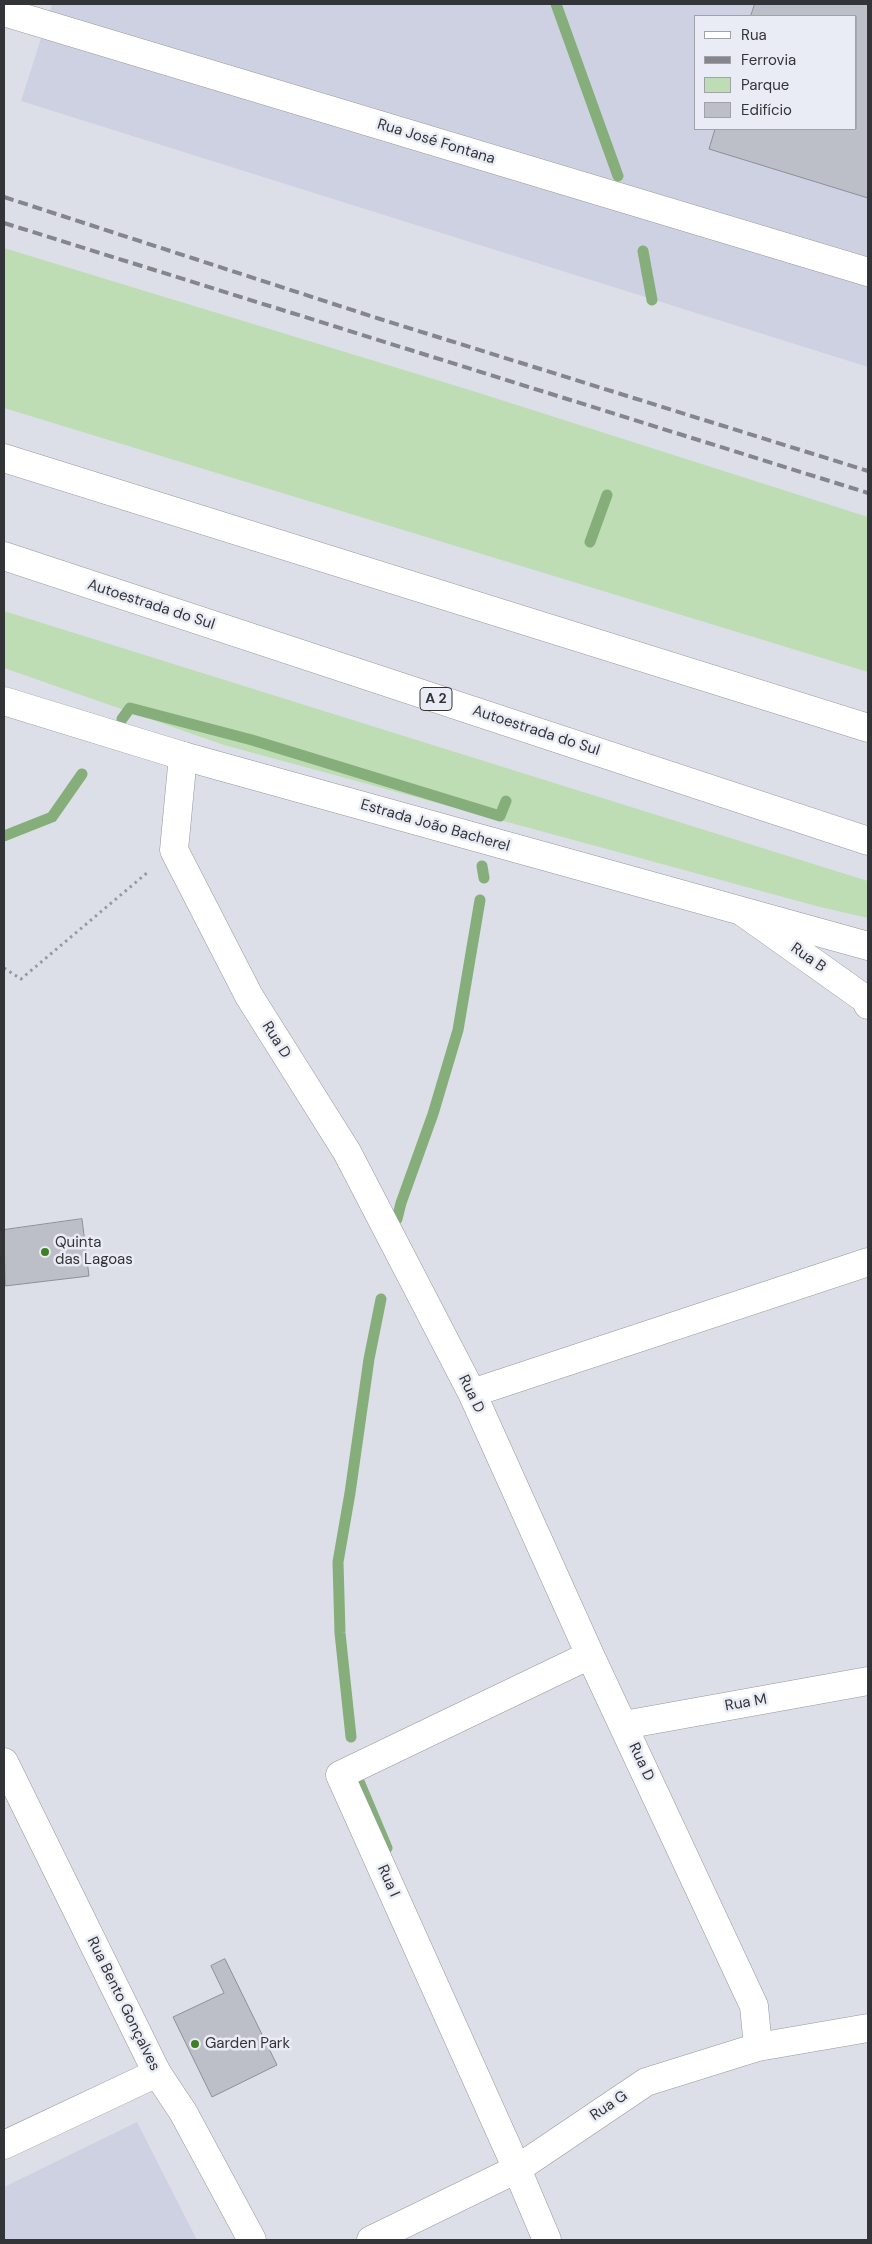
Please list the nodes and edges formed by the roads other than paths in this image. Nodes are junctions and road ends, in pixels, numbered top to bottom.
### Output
1 (4, 12) edge
2 (868, 272) edge
3 (4, 458) edge
4 (4, 556) edge
5 (4, 701) edge
6 (868, 728) edge
7 (183, 756) junction
8 (868, 841) edge
9 (744, 913) junction
10 (868, 946) edge
11 (868, 1005) edge
12 (868, 1262) edge
13 (472, 1393) junction
14 (590, 1655) junction
15 (868, 1682) edge
16 (624, 1725) junction
17 (4, 1762) edge
18 (868, 2028) edge
19 (758, 2046) junction
20 (157, 2073) junction
21 (4, 2145) edge
22 (517, 2169) junction
23 (252, 2240) edge
24 (371, 2240) edge
25 (546, 2240) edge

1 - 2 main road, Rua José Fontana
3 - 6 main road
4 - 8 main road, Autoestrada do Sul / A 2
5 - 7 main road, Estrada João Bacherel
7 - 9 main road, Estrada João Bacherel
7 - 13 main road, Rua D
9 - 10 main road, Estrada João Bacherel
9 - 11 main road, Rua B
12 - 13 main road
13 - 14 main road, Rua D
14 - 16 main road, Rua D
14 - 22 main road, Rua I
15 - 16 main road, Rua M
16 - 19 main road, Rua D
17 - 20 main road, Rua Bento Gonçalves
18 - 19 main road, Rua G
19 - 22 main road, Rua G
20 - 21 main road
20 - 23 main road, Rua Bento Gonçalves
22 - 24 main road, Rua G
22 - 25 main road, Rua I

